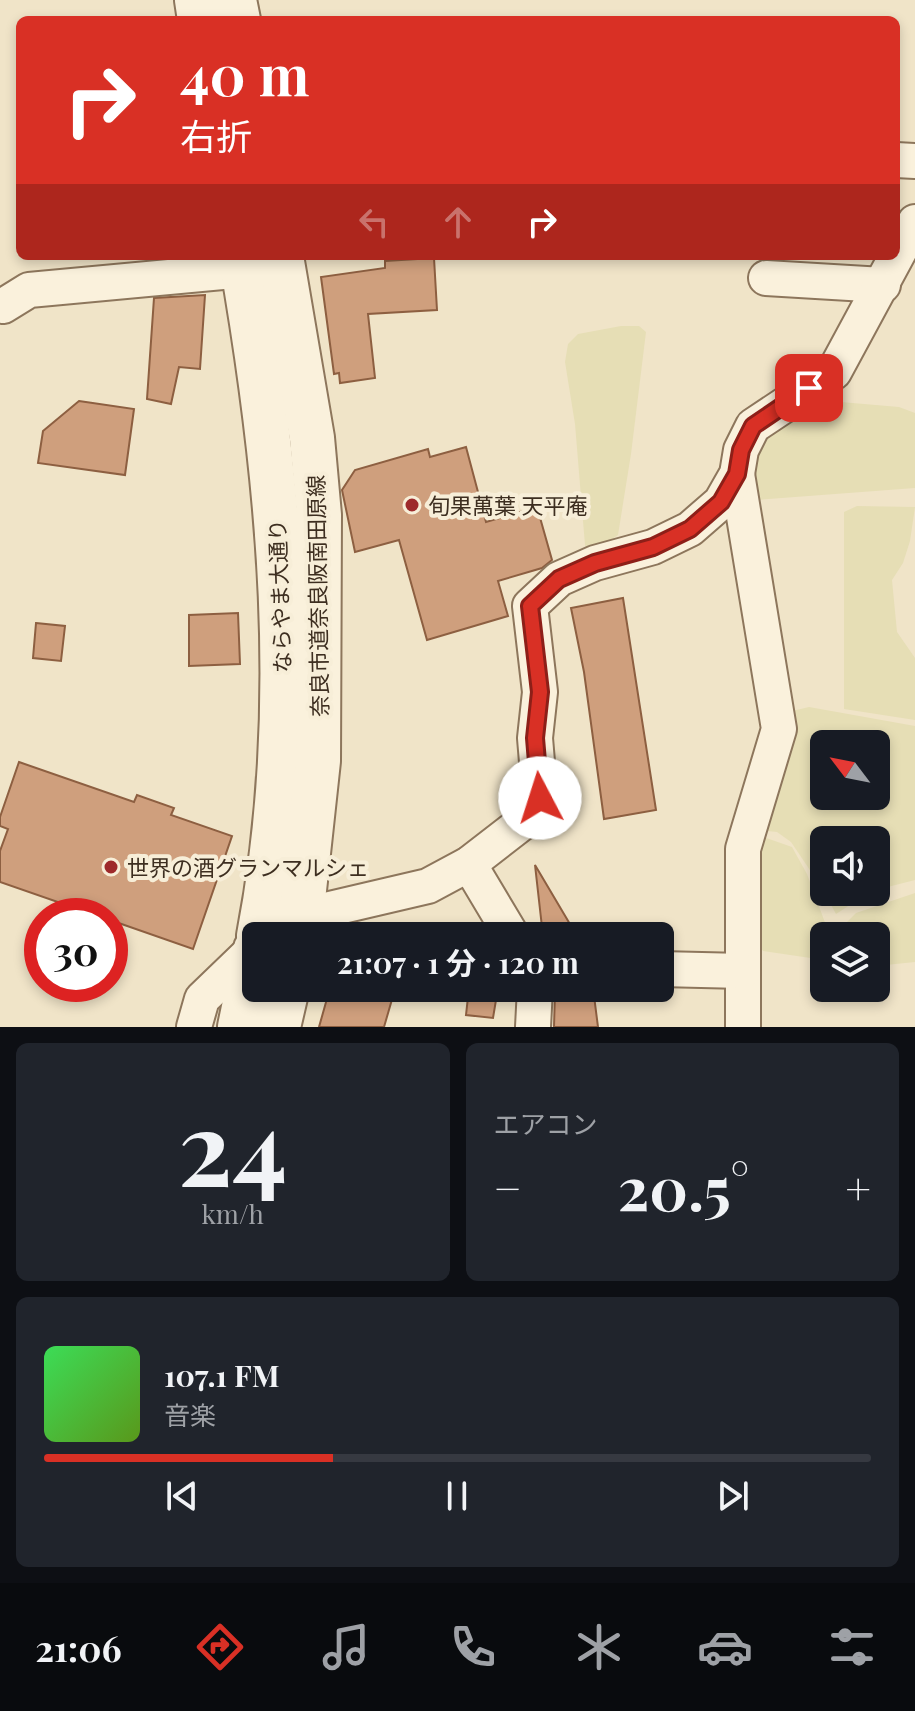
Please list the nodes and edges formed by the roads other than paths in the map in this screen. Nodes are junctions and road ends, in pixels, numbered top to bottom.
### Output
1 (915, 222) edge
2 (900, 252) edge
3 (262, 260) edge
4 (896, 260) edge
5 (766, 278) dead end
6 (883, 285) junction
7 (1, 307) edge
8 (737, 474) junction
9 (469, 864) junction
10 (262, 922) edge
11 (293, 922) edge
12 (314, 922) edge
13 (504, 922) edge
14 (242, 961) edge
15 (674, 969) edge
16 (743, 971) junction
17 (245, 1002) edge
18 (284, 1002) edge
19 (534, 1002) edge
20 (194, 1027) edge
21 (240, 1027) edge
22 (278, 1027) edge
23 (533, 1027) edge
24 (743, 1027) edge

1 - 2 street
3 - 7 street
3 - 10 street, ならやま大通り
3 - 11 street, 奈良市道奈良阪南田原線
4 - 6 street
5 - 6 street
6 - 8 street
8 - 9 street
8 - 16 street
9 - 12 street
9 - 13 street
14 - 20 street
15 - 16 street
16 - 24 street
17 - 21 street
18 - 22 street
19 - 23 street

